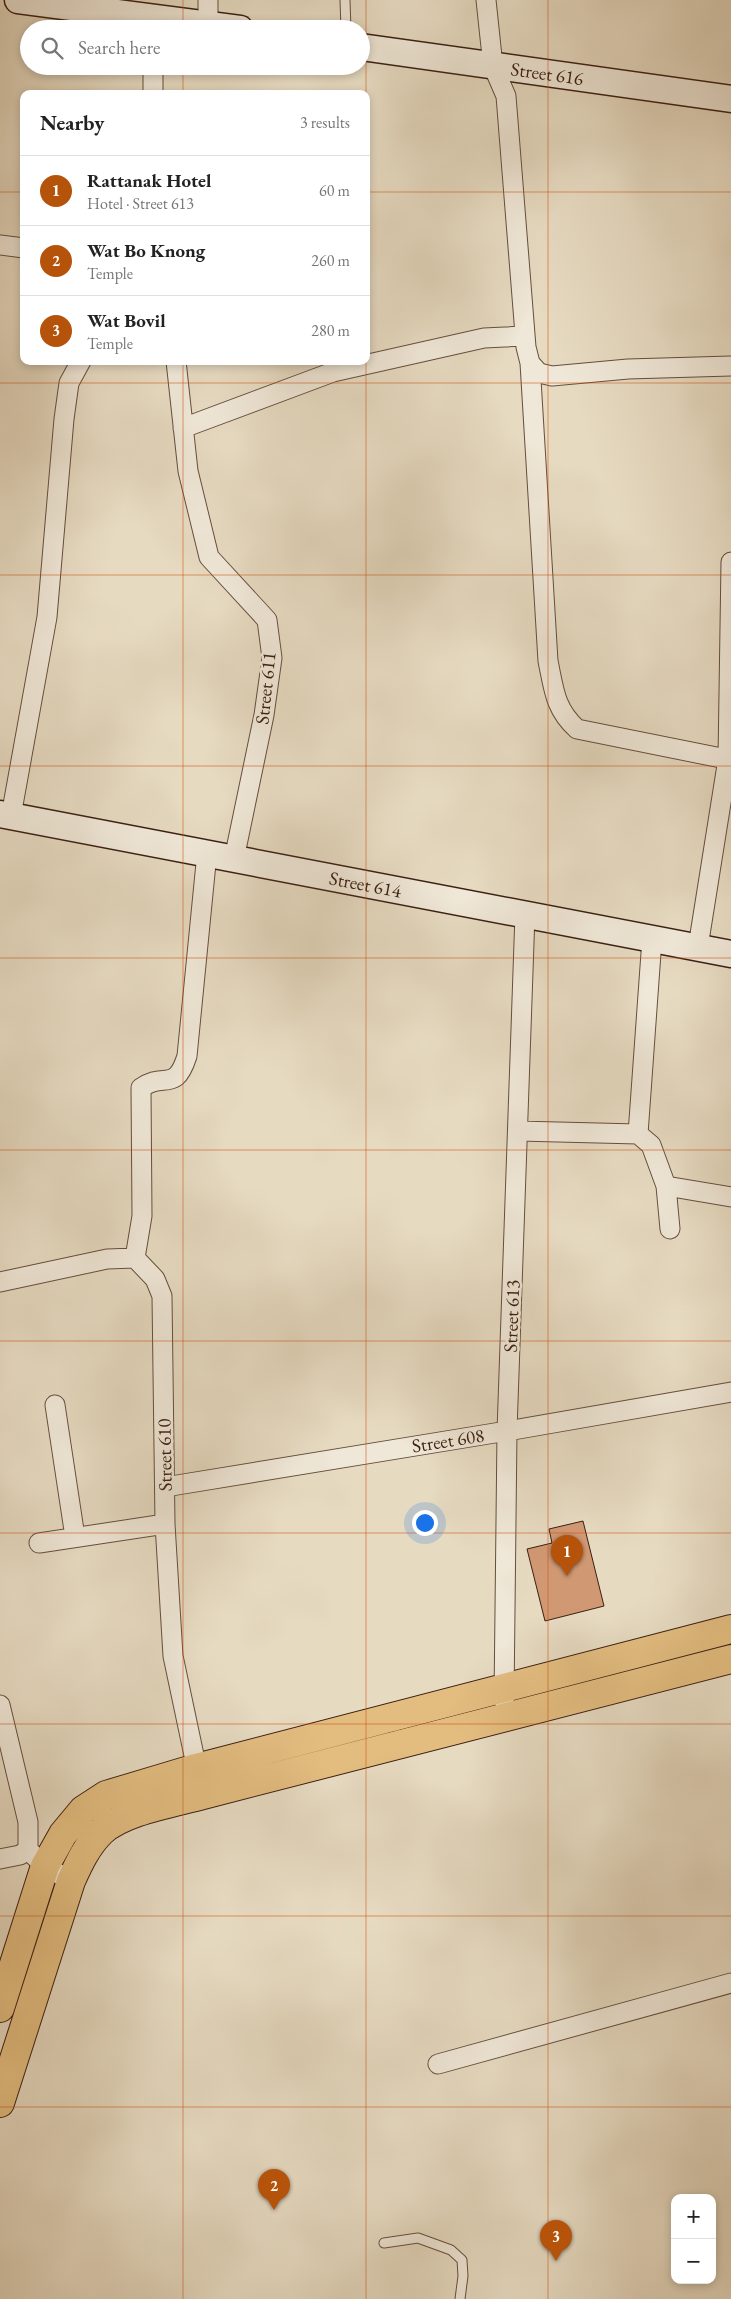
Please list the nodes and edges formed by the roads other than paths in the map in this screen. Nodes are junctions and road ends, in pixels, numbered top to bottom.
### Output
1 (18, 0) edge
2 (345, 0) edge
3 (486, 0) edge
4 (208, 12) edge
5 (142, 20) edge
6 (165, 20) edge
7 (223, 20) edge
8 (346, 20) edge
9 (370, 48) edge
10 (493, 66) junction
11 (153, 75) edge
12 (153, 90) edge
13 (731, 99) edge
14 (0, 245) edge
15 (20, 248) edge
16 (525, 336) junction
17 (530, 363) junction
18 (370, 364) edge
19 (80, 365) edge
20 (176, 365) edge
21 (363, 365) edge
22 (731, 366) edge
23 (183, 428) junction
24 (731, 562) edge
25 (729, 759) edge
26 (6, 815) edge
27 (207, 853) junction
28 (234, 859) junction
29 (525, 914) junction
30 (652, 939) junction
31 (698, 947) junction
32 (731, 954) edge
33 (518, 1132) junction
34 (638, 1134) junction
35 (666, 1186) junction
36 (731, 1197) edge
37 (670, 1229) dead end
38 (135, 1258) junction
39 (0, 1282) edge
40 (731, 1392) edge
41 (55, 1405) dead end
42 (507, 1431) junction
43 (165, 1487) junction
44 (165, 1524) junction
45 (75, 1537) junction
46 (39, 1543) dead end
47 (731, 1630) edge
48 (731, 1659) edge
49 (503, 1688) junction
50 (0, 1706) edge
51 (504, 1718) junction
52 (196, 1768) junction
53 (203, 1795) junction
54 (37, 1858) junction
55 (0, 1859) edge
56 (71, 1881) junction
57 (731, 1983) edge
58 (0, 2008) edge
59 (438, 2064) dead end
60 (0, 2103) edge
61 (384, 2243) dead end
62 (460, 2299) edge

1 - 5 street
2 - 8 lane
3 - 10 street
4 - 6 street
4 - 7 street
9 - 10 street, Street 616
10 - 13 street, Street 616
10 - 16 street
11 - 12 street
14 - 15 street
16 - 17 street
16 - 18 street
17 - 22 street
17 - 25 street
19 - 26 street
20 - 23 street, Street 611
21 - 23 street
23 - 28 street, Street 611
24 - 25 street
25 - 31 street
26 - 27 street, Street 614
27 - 28 street, Street 614
27 - 38 street
28 - 29 street, Street 614
29 - 30 street, Street 614
29 - 33 street, Street 613
30 - 31 street, Street 614
30 - 34 street
31 - 32 street, Street 614
33 - 34 street
33 - 42 street, Street 613
34 - 35 street
35 - 36 street
35 - 37 street
38 - 39 street
38 - 43 street, Street 610
40 - 42 street, Street 608
41 - 45 street
42 - 43 street, Street 608
42 - 49 street, Street 613
43 - 44 street, Street 610
44 - 45 street
44 - 52 street, Street 610
45 - 46 street
47 - 49 main road
48 - 51 main road
49 - 51 street, Street 613
49 - 52 main road
50 - 54 street
51 - 53 main road
52 - 53 street, Street 610
52 - 54 main road
53 - 56 main road
54 - 55 street
54 - 56 street
54 - 58 main road
56 - 60 main road
57 - 59 street
61 - 62 lane

